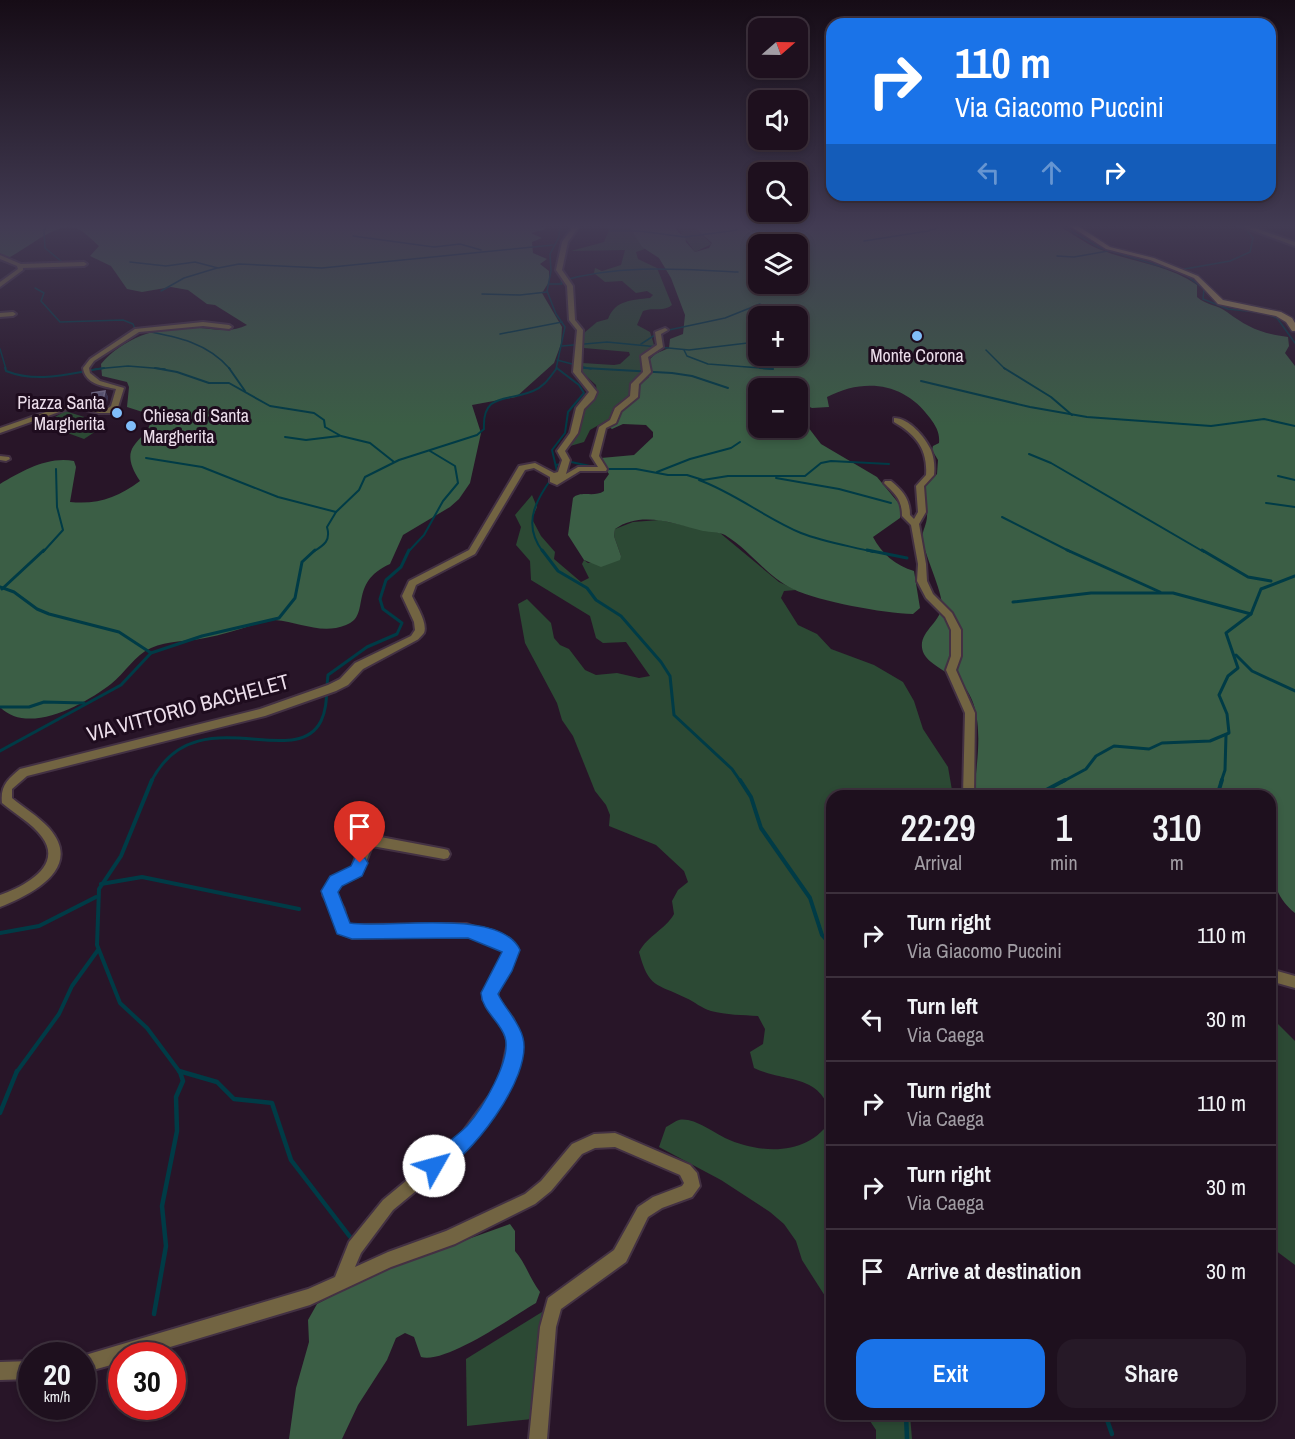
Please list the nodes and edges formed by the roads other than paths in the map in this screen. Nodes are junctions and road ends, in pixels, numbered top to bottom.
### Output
1 (570, 291) edge
2 (1211, 291) edge
3 (13, 314) dead end
4 (0, 315) edge
5 (229, 327) dead end
6 (1295, 329) edge
7 (665, 330) dead end
8 (897, 420) dead end
9 (0, 431) edge
10 (555, 476) junction
11 (888, 483) dead end
12 (915, 524) junction
13 (969, 790) edge
14 (444, 854) dead end
15 (0, 901) edge
16 (1276, 977) edge
17 (1295, 982) edge
18 (342, 1280) junction
19 (96, 1361) edge
20 (18, 1370) edge
21 (0, 1371) edge
22 (538, 1439) edge

1 - 10 street
2 - 6 main road
3 - 4 street
5 - 9 street
7 - 10 street
8 - 12 street
10 - 15 street, VIA VITTORIO BACHELET
11 - 12 street
12 - 13 street
14 - 18 street
16 - 17 street
18 - 19 street
18 - 22 street
20 - 21 street

